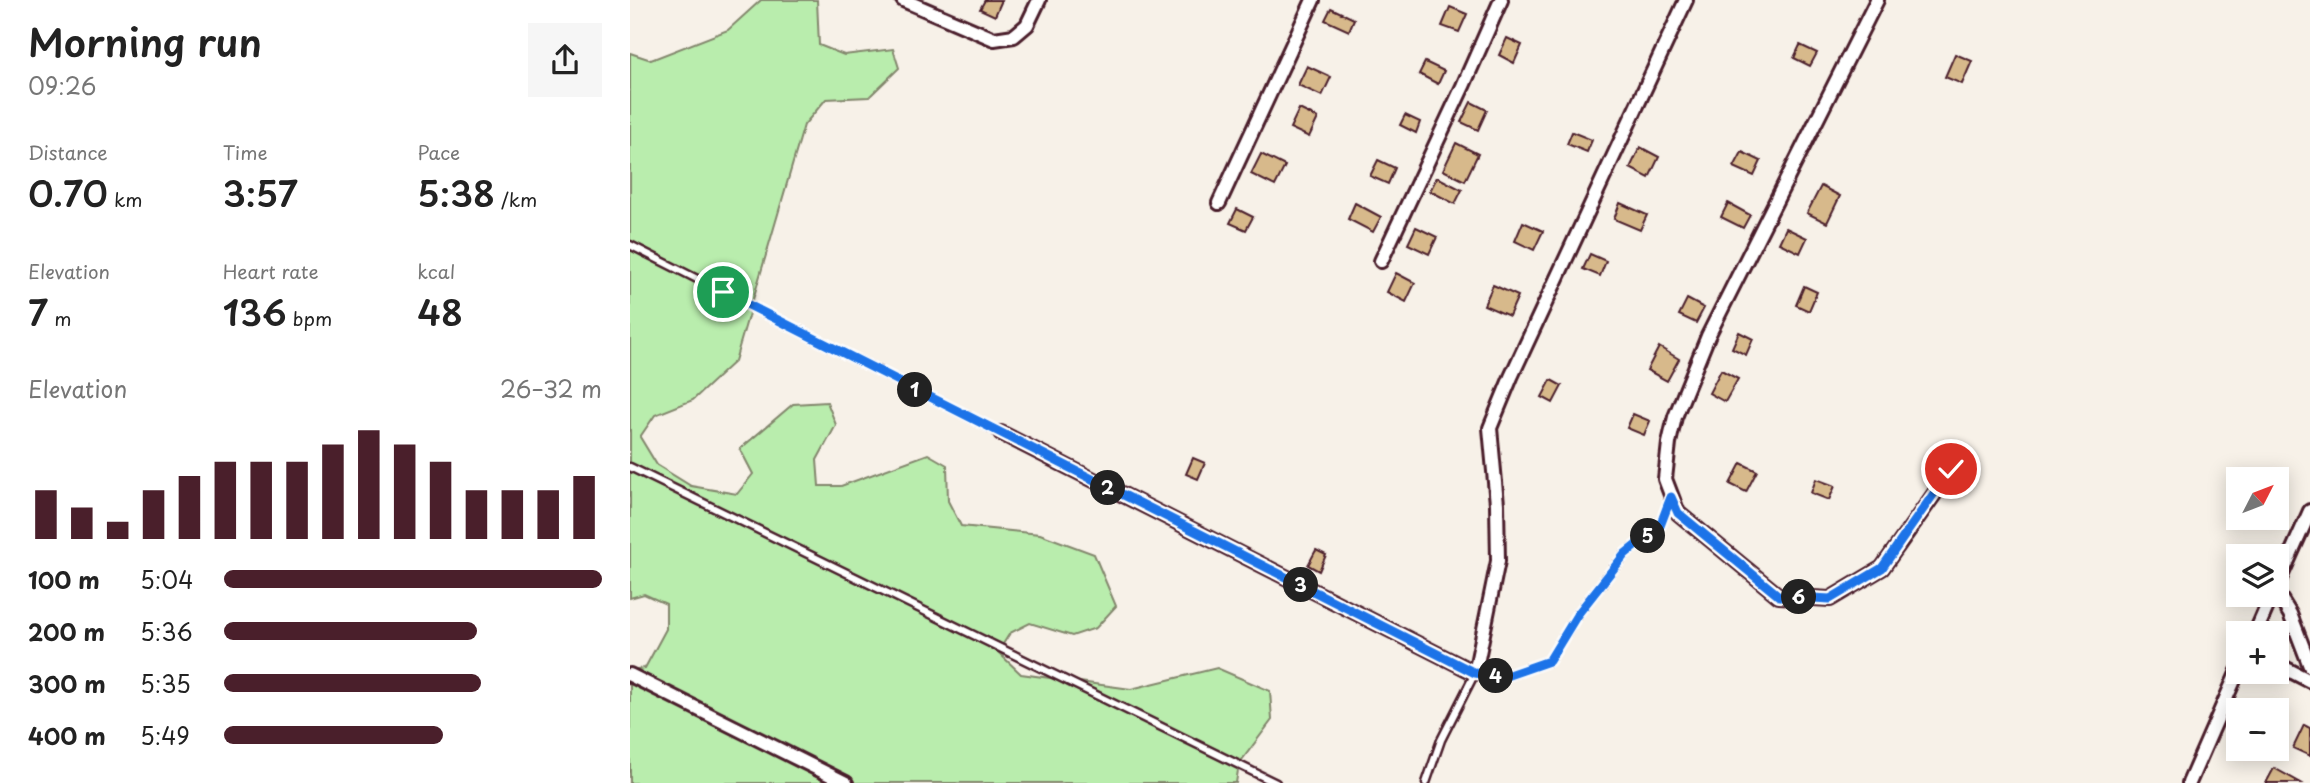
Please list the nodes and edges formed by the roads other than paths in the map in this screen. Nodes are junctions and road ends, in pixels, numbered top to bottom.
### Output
1 (904, 0) edge
2 (1039, 0) edge
3 (1313, 0) edge
4 (1501, 0) edge
5 (1686, 0) edge
6 (1877, 0) edge
7 (1219, 203) dead end
8 (630, 246) edge
9 (1381, 261) dead end
10 (1001, 433) joint
11 (630, 467) edge
12 (1951, 469) dead end
13 (1671, 497) junction
14 (2310, 511) edge
15 (2289, 558) edge
16 (2285, 607) edge
17 (2310, 667) edge
18 (2289, 670) edge
19 (1475, 673) junction
20 (630, 675) edge
21 (2310, 681) edge
22 (2232, 684) edge
23 (846, 783) edge
24 (1276, 783) edge
25 (1426, 783) edge
26 (2189, 783) edge

1 - 2 street
3 - 7 street
4 - 9 street
5 - 19 street
6 - 13 street
8 - 10 lane
10 - 19 street
11 - 24 lane
12 - 13 street
13 - 19 lane
14 - 15 street
16 - 17 street
18 - 21 street
19 - 25 lane
20 - 23 street
22 - 26 street

